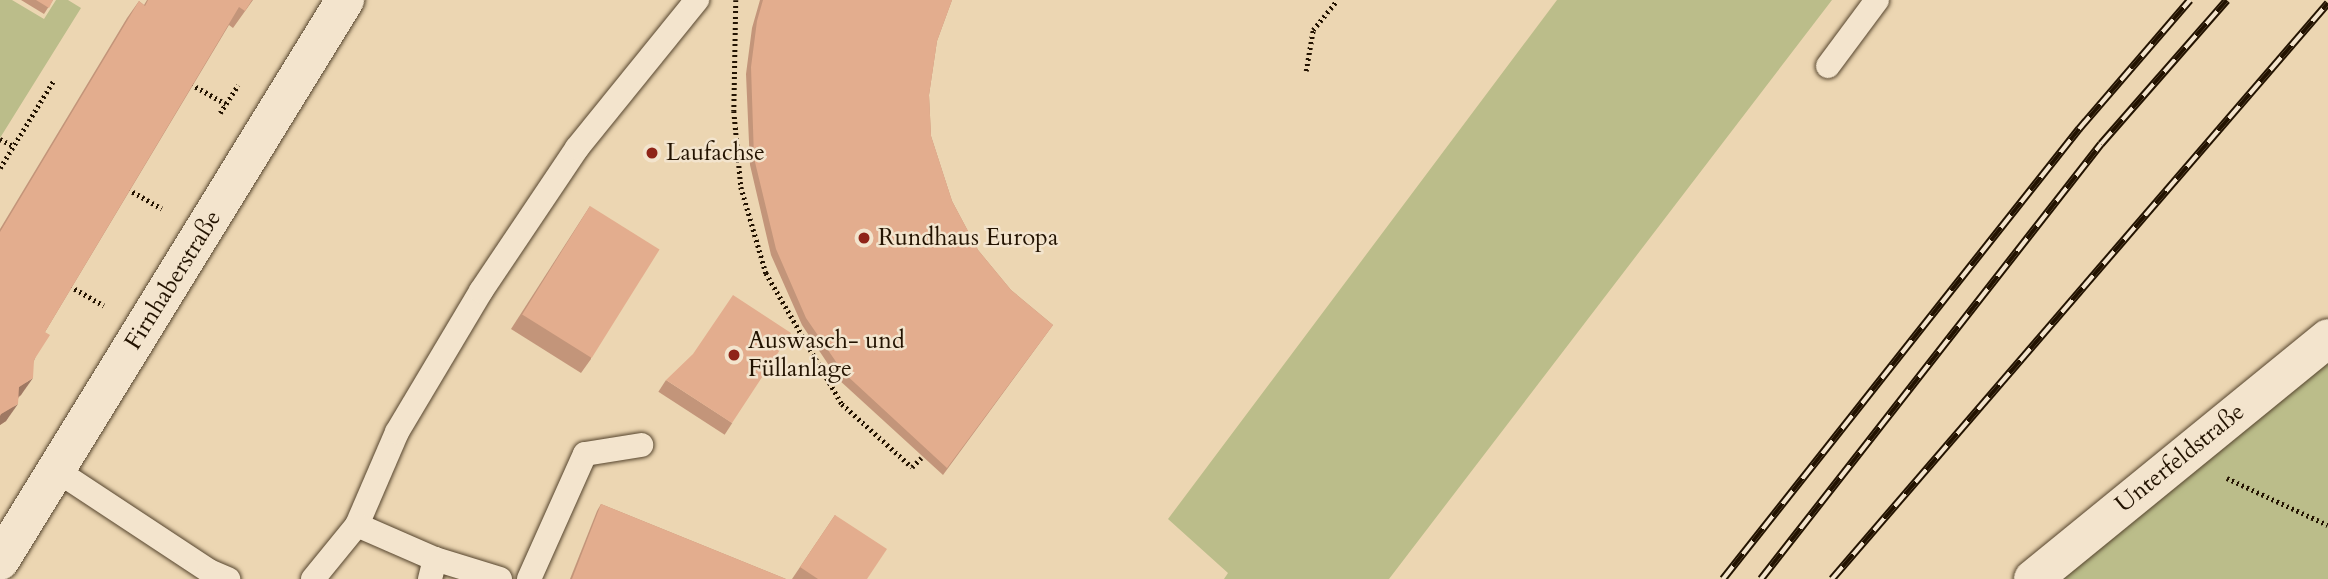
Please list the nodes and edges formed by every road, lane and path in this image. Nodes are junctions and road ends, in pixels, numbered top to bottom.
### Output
1 (345, 0) edge
2 (697, 0) edge
3 (736, 0) edge
4 (1337, 0) edge
5 (1877, 0) edge
6 (1828, 66) dead end
7 (1306, 71) dead end
8 (54, 80) dead end
9 (191, 84) edge
10 (226, 104) dead end
11 (0, 139) edge
12 (13, 146) junction
13 (0, 168) edge
14 (128, 189) edge
15 (162, 209) dead end
16 (70, 286) edge
17 (104, 306) dead end
18 (2328, 338) edge
19 (641, 444) dead end
20 (2192, 447) junction
21 (920, 458) edge
22 (56, 470) junction
23 (357, 525) junction
24 (2328, 525) edge
25 (3, 550) edge
26 (433, 569) edge
27 (228, 579) edge
28 (313, 579) edge
29 (500, 579) edge
30 (529, 579) edge
31 (2033, 579) edge

1 - 22 street, Firnhaberstraße
2 - 23 lane
3 - 21 path
4 - 7 path
5 - 6 lane
8 - 12 path
9 - 10 path
11 - 12 path
12 - 13 path
14 - 15 path
16 - 17 path
18 - 20 street, Unterfeldstraße
19 - 30 lane
20 - 24 path
20 - 31 street, Unterfeldstraße
22 - 25 street, Firnhaberstraße
22 - 27 lane
23 - 26 lane
23 - 28 lane
26 - 29 lane

